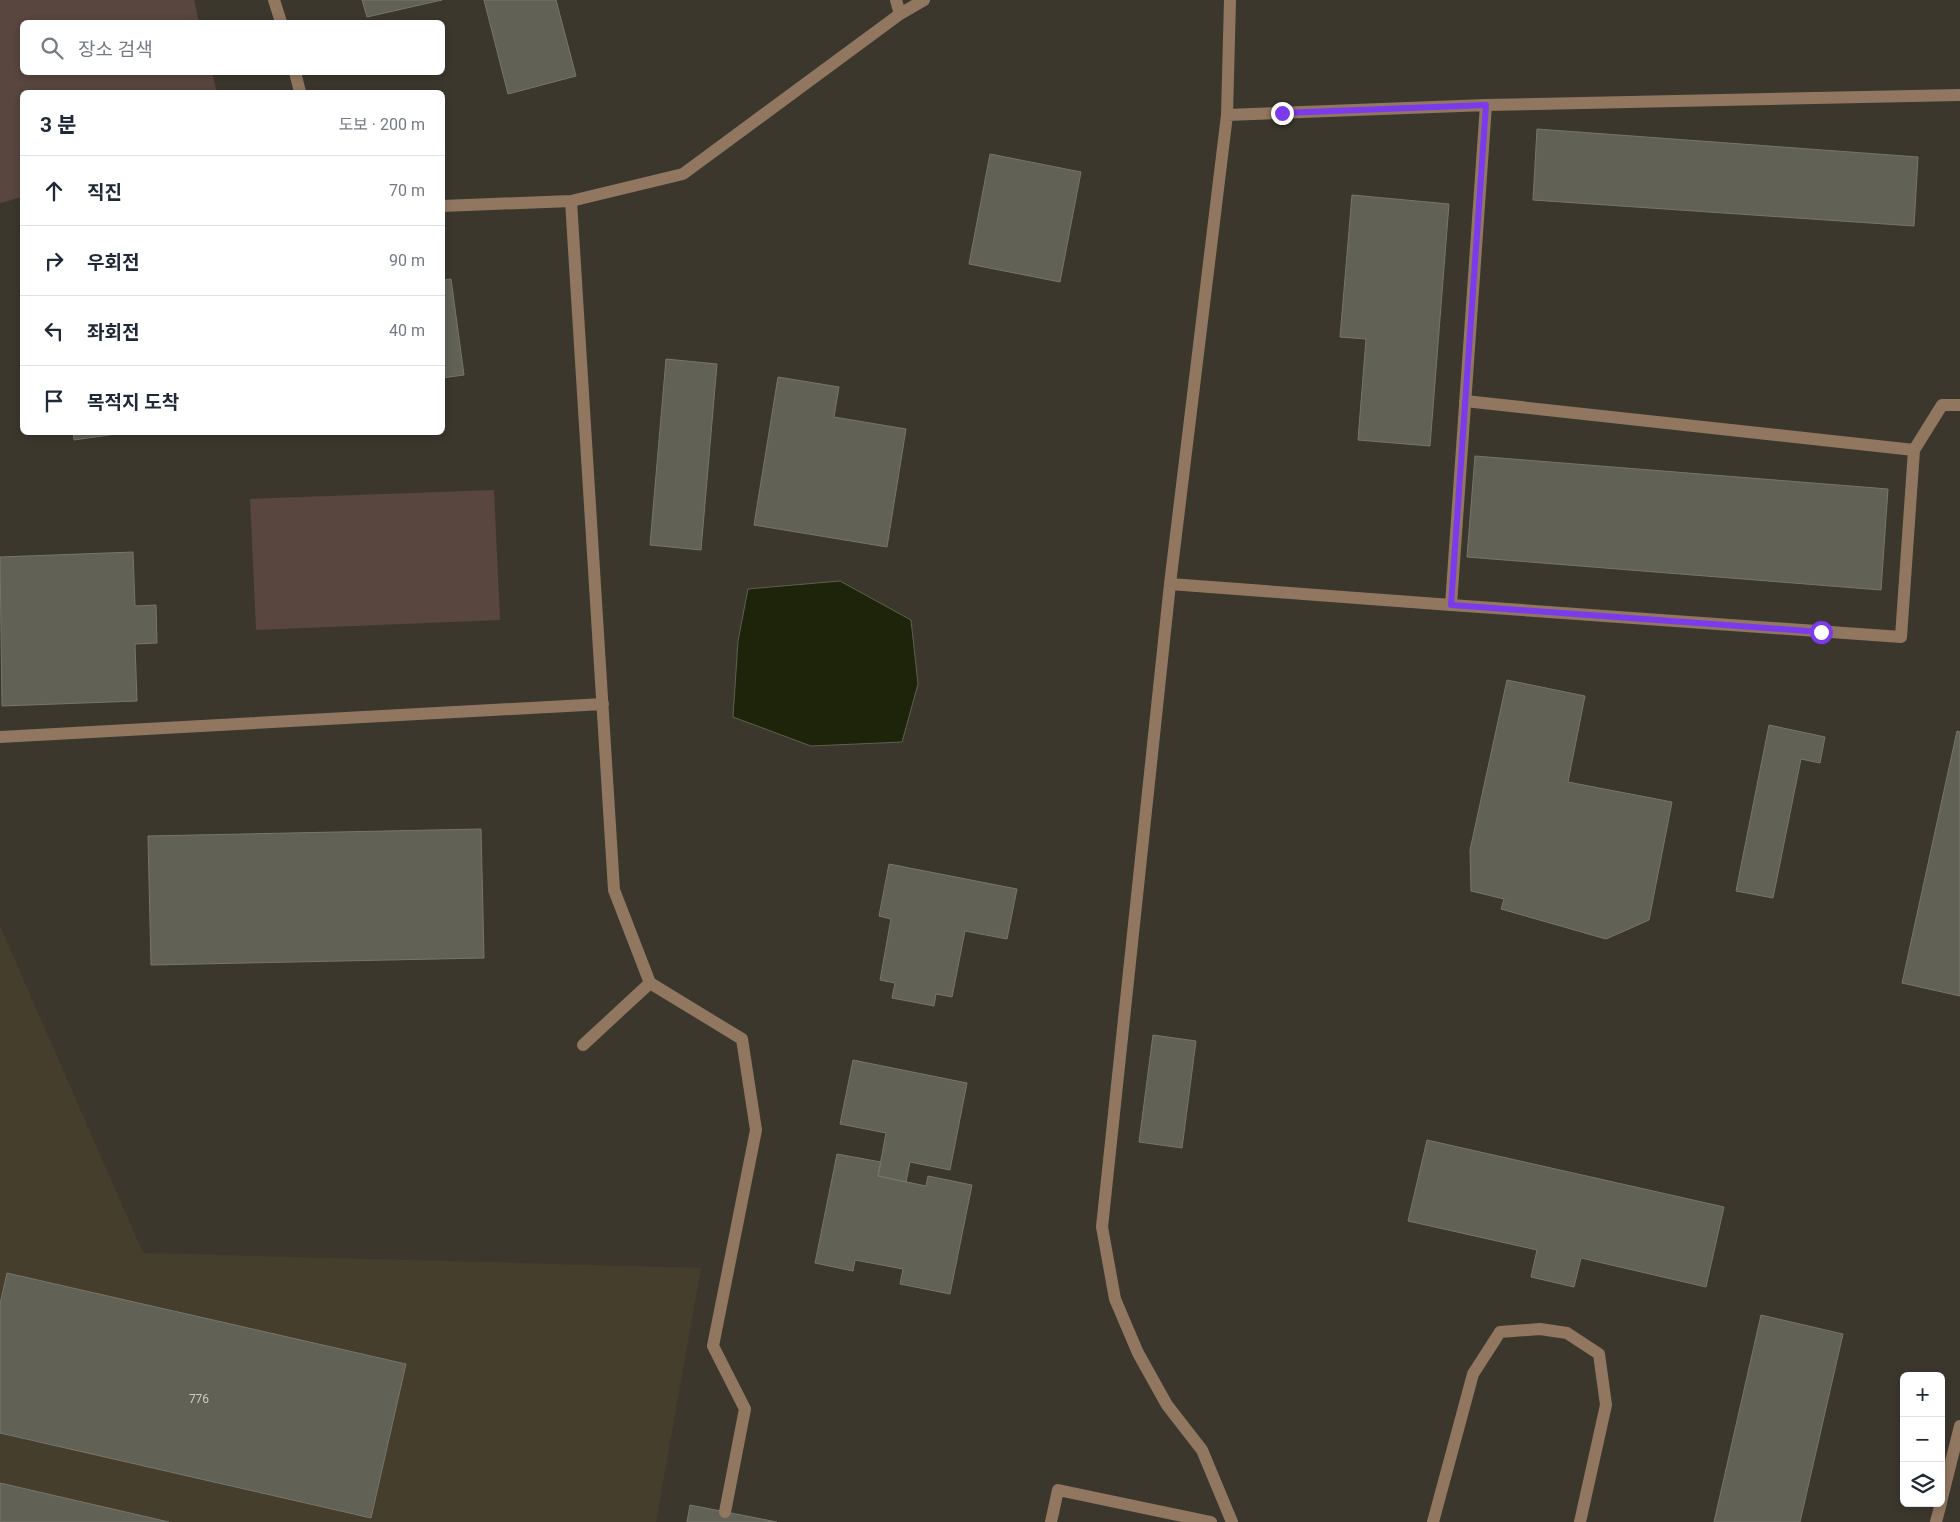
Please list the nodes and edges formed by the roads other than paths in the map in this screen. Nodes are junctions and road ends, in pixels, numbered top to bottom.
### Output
1 (274, 0) edge
2 (896, 0) edge
3 (924, 0) edge
4 (1230, 0) edge
5 (900, 14) junction
6 (279, 20) edge
7 (295, 75) edge
8 (299, 90) edge
9 (1960, 95) edge
10 (1486, 105) junction
11 (1227, 115) junction
12 (572, 201) junction
13 (445, 206) edge
14 (1465, 401) junction
15 (1960, 405) edge
16 (1914, 450) junction
17 (1170, 584) junction
18 (1451, 605) junction
19 (603, 704) junction
20 (0, 737) edge
21 (650, 983) junction
22 (583, 1045) dead end
23 (1960, 1426) edge
24 (1945, 1487) edge
25 (1940, 1507) edge
26 (724, 1512) dead end
27 (1051, 1522) edge
28 (1211, 1522) edge
29 (1232, 1522) edge
30 (1432, 1522) edge
31 (1580, 1522) edge
32 (1936, 1522) edge

1 - 6 lane
2 - 5 lane
3 - 5 lane
4 - 11 lane
5 - 12 lane
7 - 8 lane
9 - 10 lane
10 - 11 lane
10 - 14 lane
11 - 17 lane
12 - 13 lane
12 - 19 lane
14 - 16 lane
14 - 18 lane
15 - 16 lane
16 - 18 lane
17 - 18 lane
17 - 29 lane
19 - 20 lane
19 - 21 lane
21 - 22 lane
21 - 26 lane
23 - 24 lane
25 - 32 lane
27 - 28 lane
30 - 31 lane

